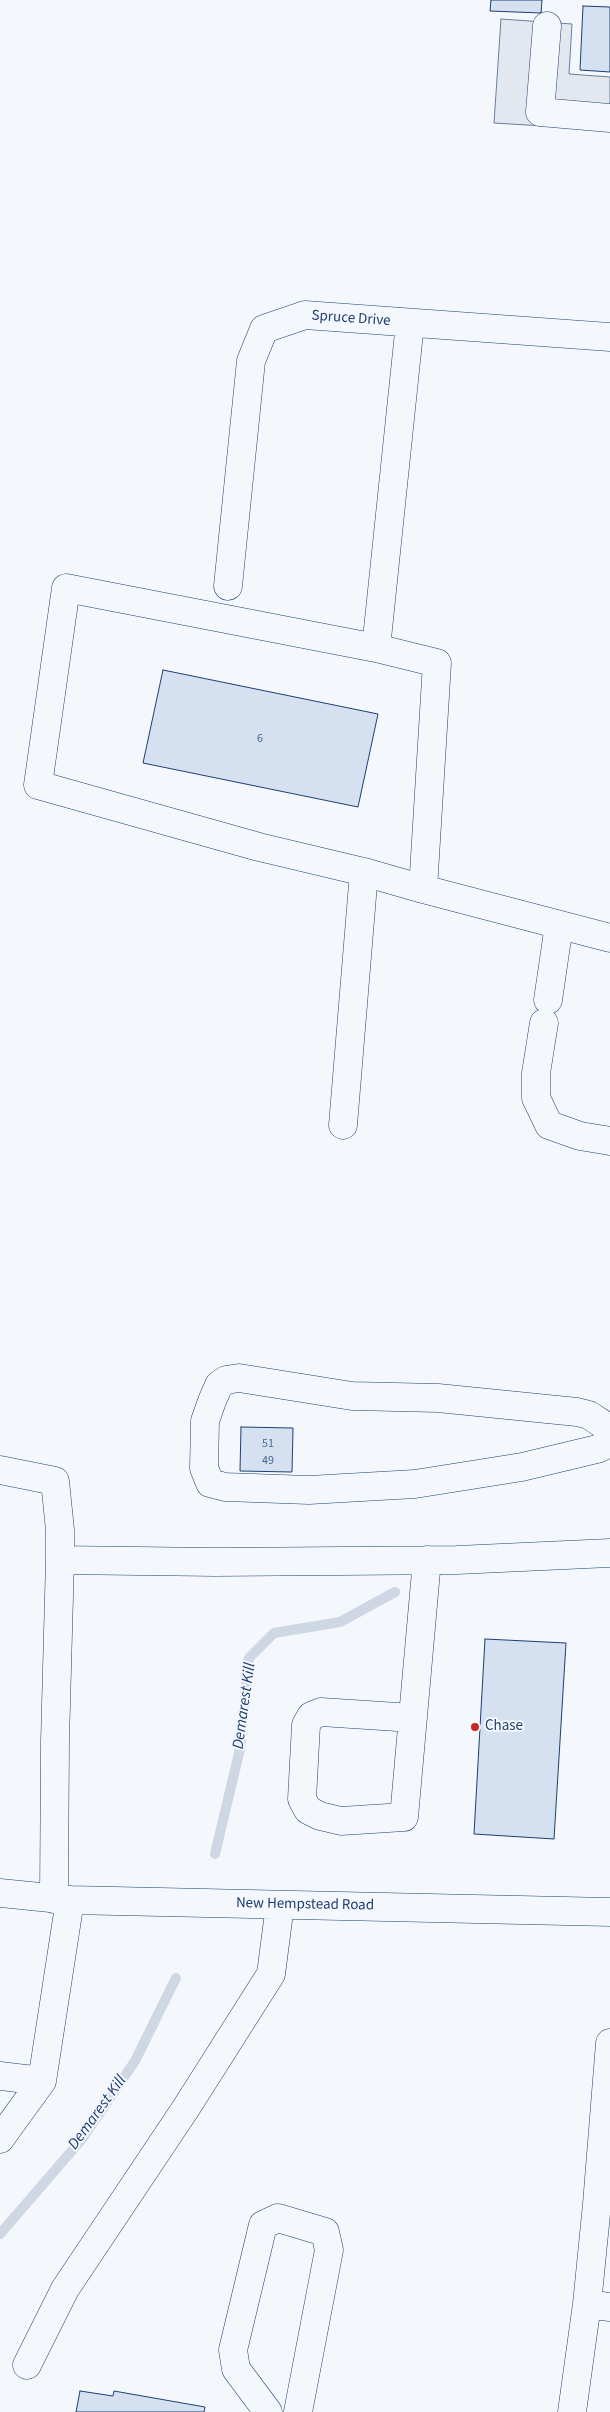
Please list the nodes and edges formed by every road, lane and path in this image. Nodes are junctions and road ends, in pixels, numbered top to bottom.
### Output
1 (547, 26) dead end
2 (610, 118) edge
3 (410, 323) junction
4 (610, 337) edge
5 (228, 586) dead end
6 (376, 648) junction
7 (364, 872) junction
8 (423, 889) junction
9 (559, 925) junction
10 (610, 938) edge
11 (343, 1126) dead end
12 (610, 1141) edge
13 (610, 1429) edge
14 (610, 1443) edge
15 (0, 1470) edge
16 (610, 1553) edge
17 (60, 1560) junction
18 (427, 1560) junction
19 (413, 1718) junction
20 (0, 1893) edge
21 (62, 1899) junction
22 (280, 1905) junction
23 (610, 1912) edge
24 (610, 2043) edge
25 (0, 2076) edge
26 (42, 2081) junction
27 (0, 2139) edge
28 (599, 2305) edge
29 (27, 2365) dead end
30 (268, 2412) edge
31 (298, 2412) edge
32 (572, 2412) edge

1 - 2 street
3 - 4 street, Spruce Drive
3 - 5 street, Spruce Drive
3 - 6 street
6 - 7 street
6 - 8 street
7 - 8 street
7 - 11 street
8 - 9 street
9 - 10 street
9 - 12 street
13 - 14 street
15 - 17 street
16 - 18 street
17 - 18 street
17 - 21 street
18 - 19 street
19 - 19 street
20 - 21 street, New Hempstead Road
21 - 22 street, New Hempstead Road
21 - 26 street
22 - 23 street, New Hempstead Road
22 - 29 street
24 - 28 street
25 - 26 street
26 - 27 street
28 - 32 street
30 - 31 street

